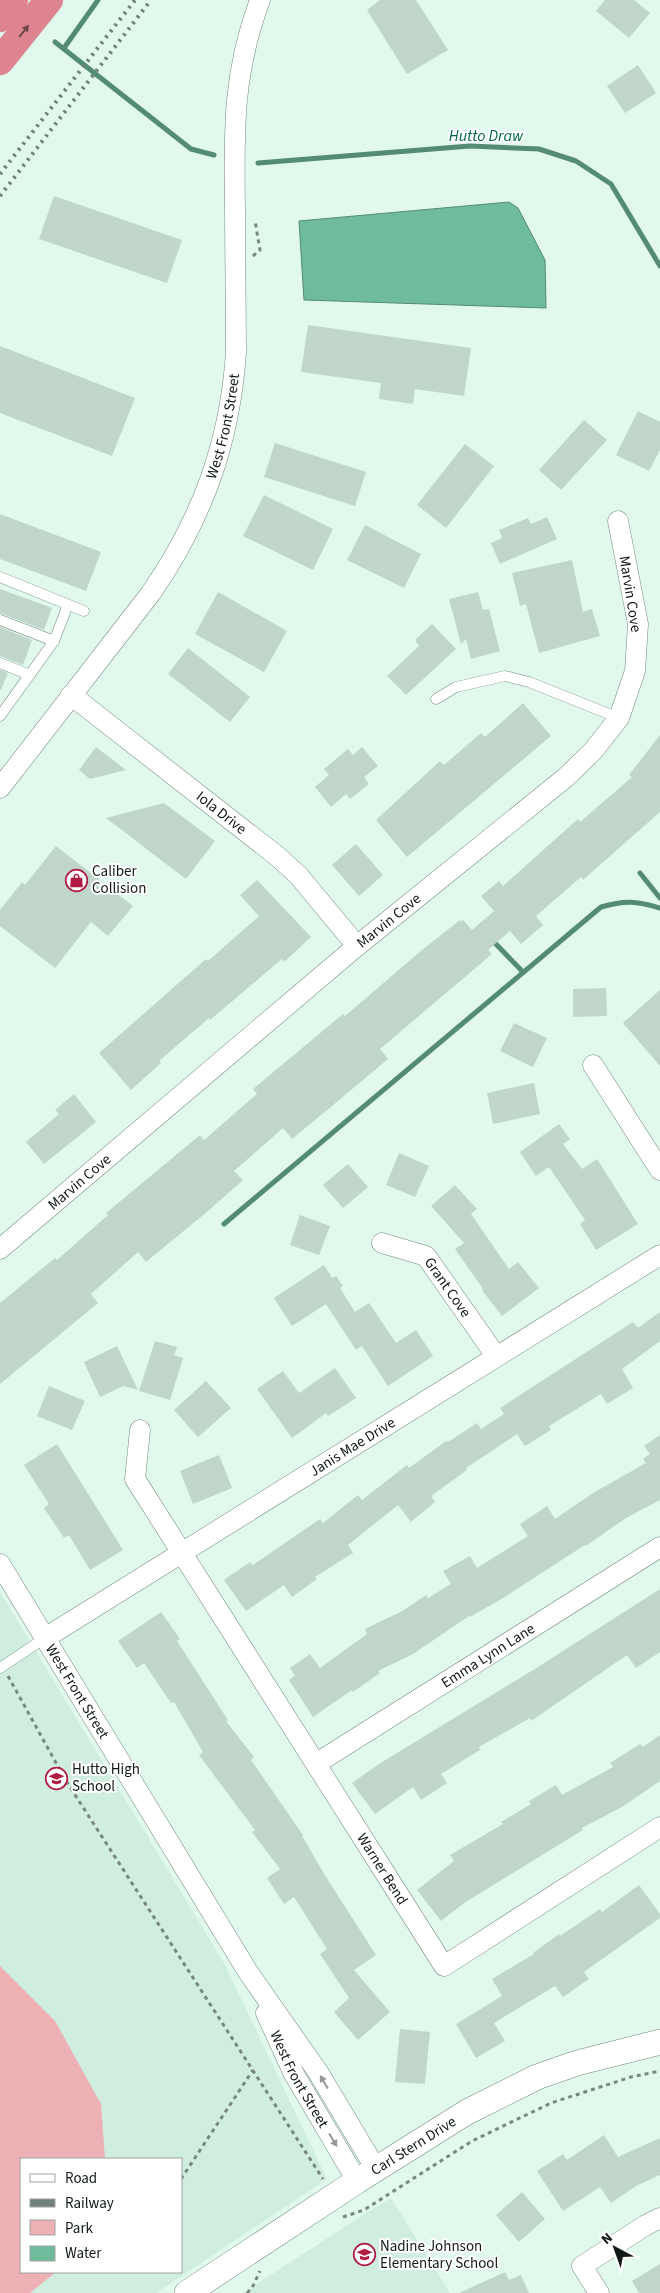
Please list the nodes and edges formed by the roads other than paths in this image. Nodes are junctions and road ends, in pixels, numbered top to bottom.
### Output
1 (14, 0) edge
2 (49, 0) edge
3 (260, 0) edge
4 (0, 18) edge
5 (0, 61) edge
6 (618, 521) dead end
7 (0, 577) edge
8 (68, 604) junction
9 (84, 611) dead end
10 (0, 620) edge
11 (54, 641) junction
12 (0, 663) edge
13 (30, 675) junction
14 (71, 696) junction
15 (436, 699) dead end
16 (1, 712) edge
17 (618, 718) junction
18 (0, 788) edge
19 (357, 946) junction
20 (594, 1065) dead end
21 (660, 1170) edge
22 (382, 1243) dead end
23 (0, 1249) edge
24 (660, 1255) edge
25 (496, 1356) junction
26 (140, 1430) dead end
27 (660, 1547) edge
28 (183, 1554) junction
29 (0, 1564) edge
30 (45, 1638) junction
31 (1, 1667) edge
32 (317, 1763) junction
33 (660, 1827) edge
34 (660, 2042) edge
35 (366, 2175) junction
36 (660, 2218) edge
37 (187, 2293) edge
38 (599, 2293) edge

1 - 4 highway
5 -> 2 highway
3 - 14 street, West Front Street
6 - 17 street, Marvin Cove
7 - 8 lane
8 - 9 lane
8 - 11 lane
10 - 11 lane
11 - 13 lane
12 - 13 lane
13 - 16 lane
14 - 18 street, West Front Street
14 - 19 street, Iola Drive
15 - 17 lane
17 - 19 street, Marvin Cove
19 - 23 street, Marvin Cove
20 - 21 street
22 - 25 street, Grant Cove
24 - 25 street, Janis Mae Drive
25 - 28 street, Janis Mae Drive
26 - 28 street, Warner Bend
27 - 32 street, Emma Lynn Lane
28 - 30 street, Janis Mae Drive
28 - 32 street, Warner Bend
29 - 30 street, West Front Street
30 - 31 lane
30 - 35 street, West Front Street
32 - 33 street, Warner Bend
34 - 35 street, Carl Stern Drive
35 - 37 street, Carl Stern Drive
36 - 38 street

